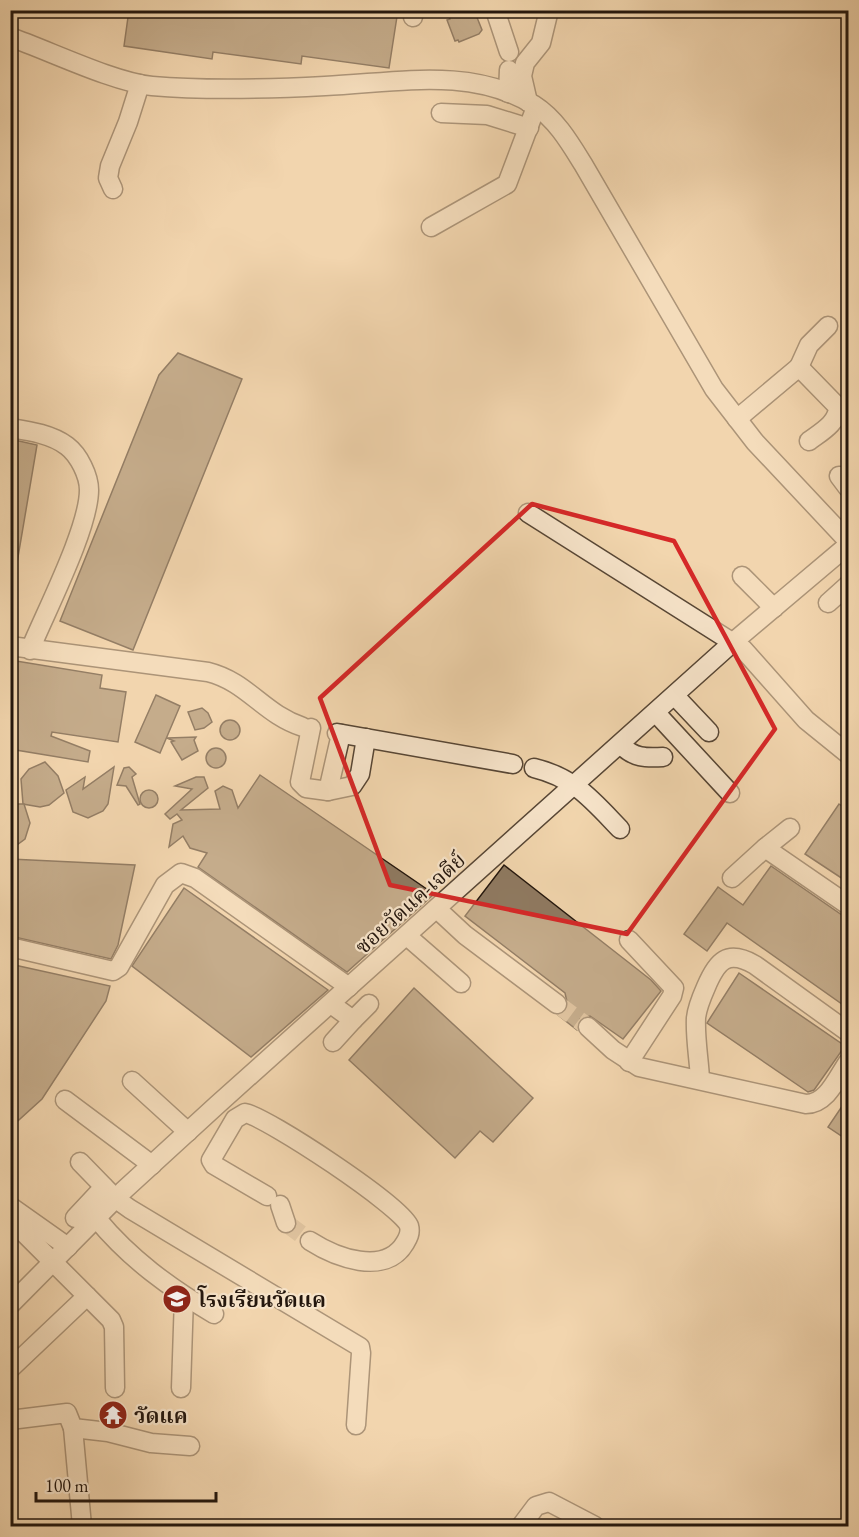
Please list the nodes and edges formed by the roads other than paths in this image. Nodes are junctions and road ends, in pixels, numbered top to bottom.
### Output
1 (495, 10) edge
2 (549, 10) edge
3 (10, 37) edge
4 (509, 52) dead end
5 (509, 70) dead end
6 (140, 84) junction
7 (508, 93) junction
8 (532, 104) junction
9 (441, 112) dead end
10 (529, 128) junction
11 (112, 189) dead end
12 (430, 227) dead end
13 (828, 326) dead end
14 (799, 367) junction
15 (737, 418) junction
16 (10, 428) edge
17 (809, 441) dead end
18 (528, 513) dead end
19 (849, 543) edge
20 (742, 576) dead end
21 (849, 585) edge
22 (828, 603) dead end
23 (774, 608) junction
24 (732, 643) junction
25 (10, 646) edge
26 (30, 650) junction
27 (675, 696) junction
28 (656, 713) junction
29 (709, 732) dead end
30 (366, 738) junction
31 (621, 745) junction
32 (849, 754) edge
33 (663, 757) dead end
34 (513, 764) dead end
35 (534, 768) dead end
36 (577, 785) junction
37 (328, 791) junction
38 (730, 793) dead end
39 (790, 828) dead end
40 (620, 829) dead end
41 (765, 848) junction
42 (732, 878) dead end
43 (849, 905) edge
44 (437, 909) junction
45 (407, 936) junction
46 (629, 940) dead end
47 (10, 947) edge
48 (461, 983) dead end
49 (349, 987) junction
50 (331, 1004) junction
51 (369, 1004) dead end
52 (556, 1004) tunnel mouth
53 (353, 1020) junction
54 (588, 1027) tunnel mouth
55 (849, 1032) edge
56 (333, 1041) dead end
57 (629, 1062) junction
58 (849, 1062) edge
59 (700, 1079) junction
60 (132, 1081) dead end
61 (65, 1100) dead end
62 (217, 1105) junction
63 (235, 1119) junction
64 (188, 1132) junction
65 (80, 1162) dead end
66 (152, 1165) junction
67 (110, 1193) junction
68 (10, 1206) edge
69 (75, 1218) dead end
70 (97, 1219) junction
71 (10, 1223) edge
72 (286, 1223) tunnel mouth
73 (310, 1241) tunnel mouth
74 (68, 1247) junction
75 (53, 1263) junction
76 (87, 1296) junction
77 (184, 1297) junction
78 (10, 1305) edge
79 (214, 1314) dead end
80 (10, 1369) edge
81 (115, 1388) dead end
82 (181, 1388) dead end
83 (10, 1420) edge
84 (356, 1425) dead end
85 (73, 1428) junction
86 (190, 1446) dead end
87 (82, 1527) edge
88 (522, 1527) edge
89 (595, 1527) edge

1 - 4 street
2 - 8 street
3 - 6 street
5 - 7 street
6 - 7 street
6 - 11 street
7 - 8 street
8 - 10 street
8 - 15 street
9 - 10 street
10 - 12 street
13 - 14 street
14 - 15 street
14 - 17 street
15 - 19 street
16 - 26 street
18 - 24 street
19 - 23 street, ซอยวัดแค-เจดีย์
20 - 23 street
21 - 22 street
23 - 24 street, ซอยวัดแค-เจดีย์
24 - 27 street, ซอยวัดแค-เจดีย์
24 - 32 street
25 - 26 street
26 - 37 street
27 - 28 street, ซอยวัดแค-เจดีย์
27 - 29 street
28 - 31 street, ซอยวัดแค-เจดีย์
28 - 38 street
30 - 34 street
30 - 37 street
30 - 37 street
31 - 33 street
31 - 36 street, ซอยวัดแค-เจดีย์
35 - 36 street
36 - 40 street
36 - 44 street, ซอยวัดแค-เจดีย์
39 - 41 street
41 - 42 street
41 - 43 street
44 - 45 street, ซอยวัดแค-เจดีย์
44 - 52 street
45 - 48 street
45 - 49 street, ซอยวัดแค-เจดีย์
46 - 57 street
47 - 49 street
49 - 50 street, ซอยวัดแค-เจดีย์
50 - 53 street
50 - 62 street, ซอยวัดแค-เจดีย์
51 - 53 street
53 - 56 street
54 - 57 street
55 - 59 street
57 - 59 street
58 - 59 street
60 - 64 street
61 - 66 street
62 - 63 street
62 - 64 street, ซอยวัดแค-เจดีย์
63 - 72 street
63 - 73 street
64 - 66 street, ซอยวัดแค-เจดีย์
65 - 67 street
66 - 67 street, ซอยวัดแค-เจดีย์
67 - 69 street
67 - 70 street, ซอยวัดแค-เจดีย์
67 - 84 street
68 - 74 street
70 - 74 street, ซอยวัดแค-เจดีย์
70 - 77 street
71 - 75 street
74 - 75 street, ซอยวัดแค-เจดีย์
75 - 76 street
75 - 78 street, ซอยวัดแค-เจดีย์
76 - 80 street
76 - 81 street
77 - 79 street
77 - 82 street
83 - 85 street
85 - 86 street
85 - 87 street
88 - 89 street

